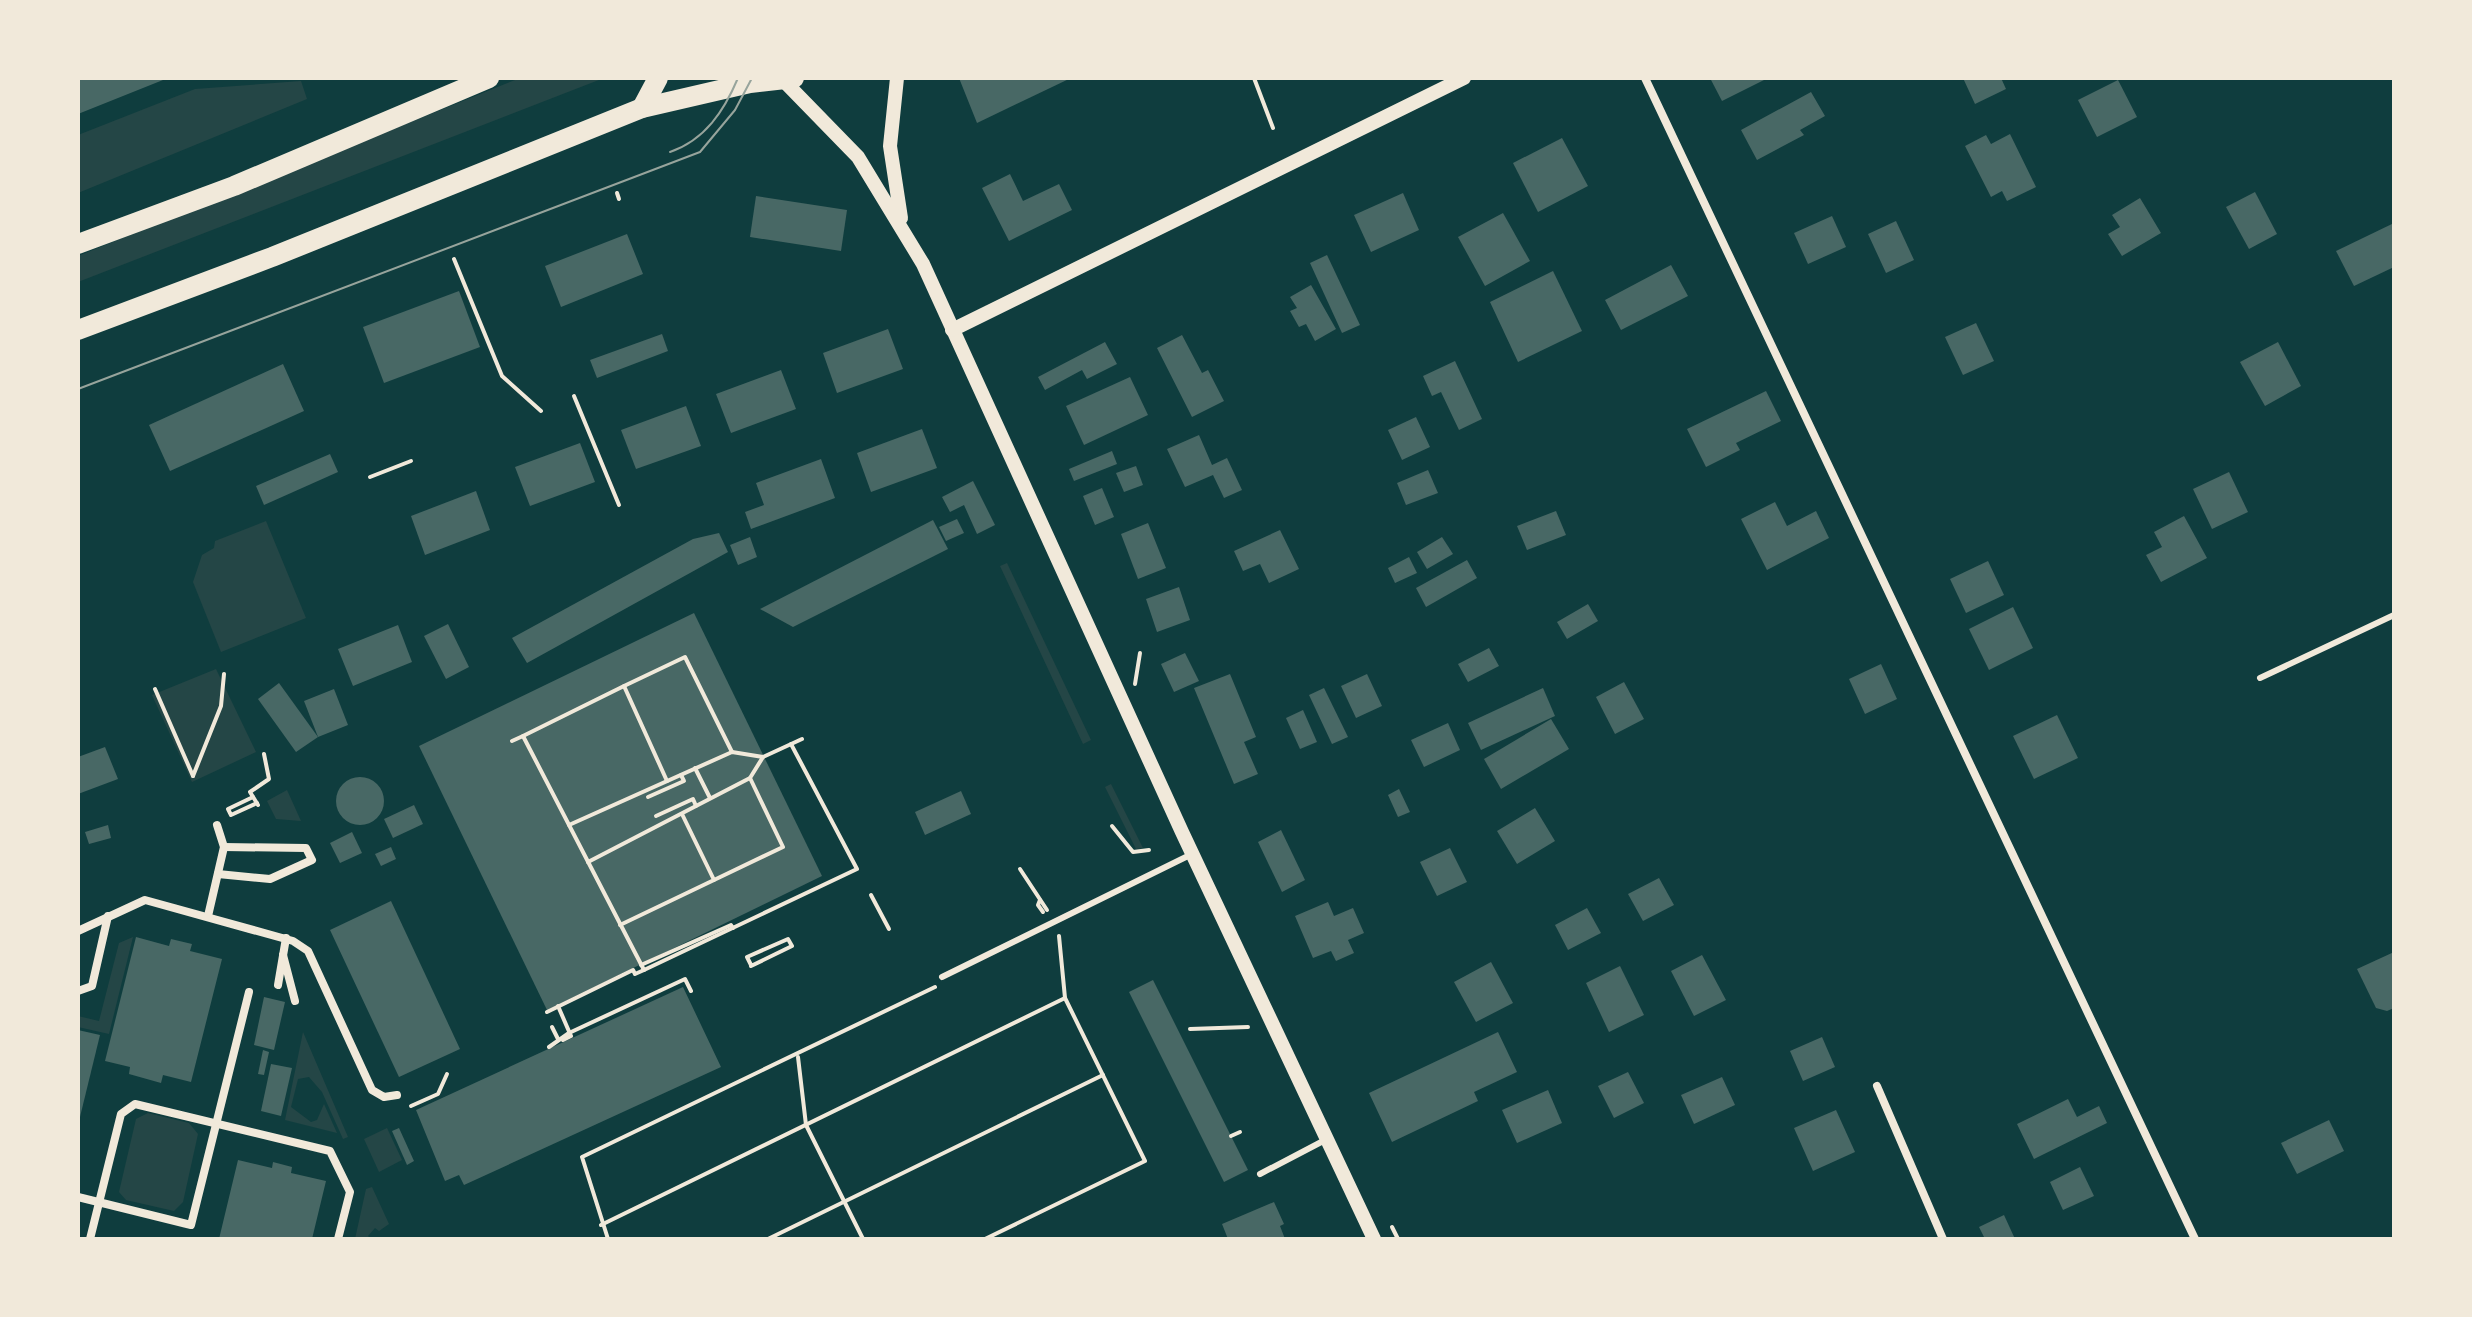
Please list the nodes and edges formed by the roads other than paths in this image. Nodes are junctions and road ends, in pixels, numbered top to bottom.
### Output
1 (489, 78) edge
2 (658, 78) edge
3 (897, 78) edge
4 (1464, 78) edge
5 (1645, 78) edge
6 (779, 79) edge
7 (642, 108) junction
8 (903, 226) junction
9 (78, 244) edge
10 (78, 330) edge
11 (952, 330) junction
12 (2394, 615) edge
13 (2260, 678) dead end
14 (217, 825) dead end
15 (224, 847) junction
16 (1192, 854) junction
17 (218, 874) junction
18 (108, 916) junction
19 (208, 916) junction
20 (78, 931) edge
21 (286, 938) junction
22 (283, 955) junction
23 (944, 979) road end
24 (278, 985) dead end
25 (78, 991) edge
26 (249, 992) dead end
27 (295, 1001) dead end
28 (1877, 1086) dead end
29 (397, 1095) dead end
30 (216, 1122) junction
31 (1327, 1139) junction
32 (1260, 1174) dead end
33 (78, 1197) edge
34 (99, 1202) junction
35 (90, 1239) edge
36 (338, 1239) edge
37 (1374, 1239) edge
38 (1943, 1239) edge
39 (2195, 1239) edge

1 - 9 main road
2 - 7 main road
3 - 8 street
4 - 11 street
5 - 39 street
6 - 7 main road
6 - 8 street
7 - 10 main road
8 - 11 street
11 - 16 street
12 - 13 lane
14 - 15 street
15 - 17 street
15 - 17 street
16 - 23 lane
16 - 31 street
17 - 19 street
18 - 19 street
18 - 20 street
18 - 25 street
19 - 21 street
21 - 22 street
21 - 29 street
22 - 24 street
22 - 27 street
26 - 30 street
28 - 38 street
30 - 34 street
30 - 34 street
30 - 36 street
31 - 32 lane
31 - 37 street
33 - 34 street
34 - 35 street

